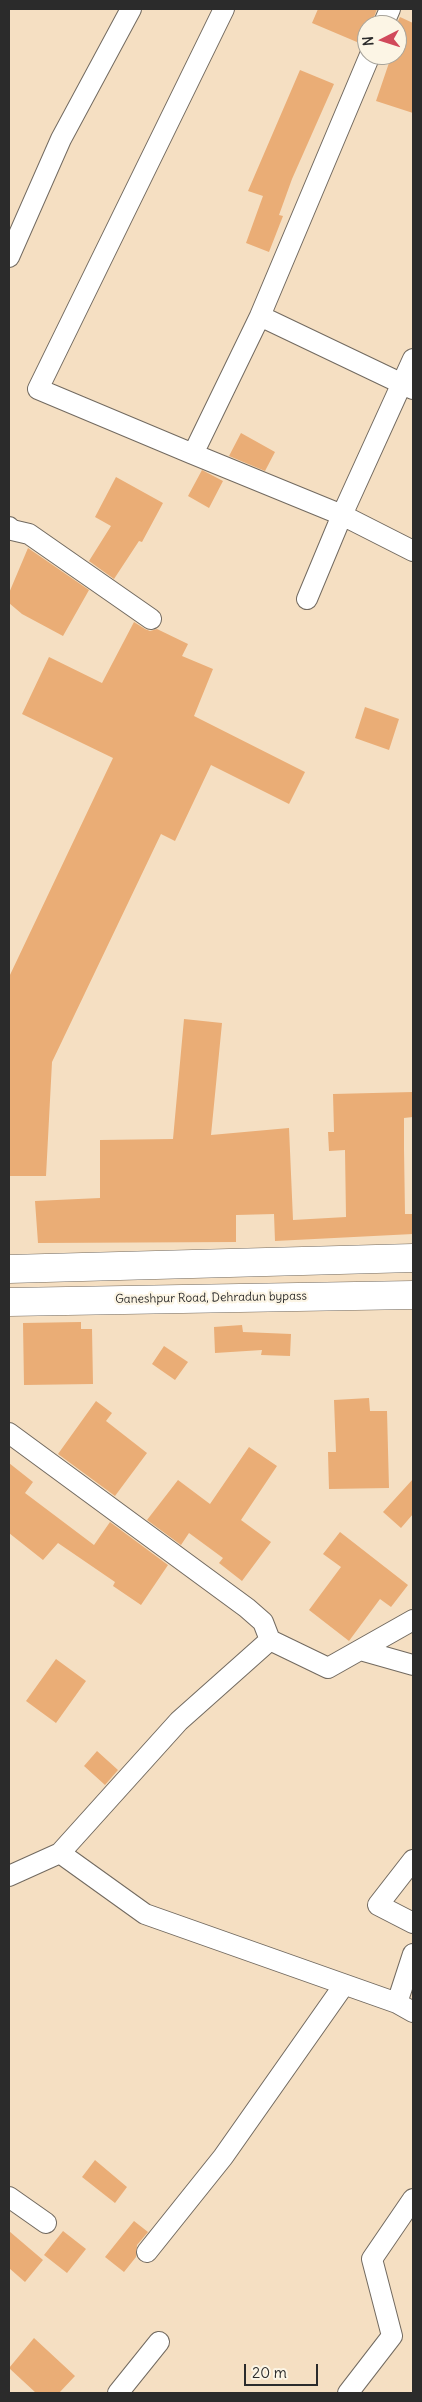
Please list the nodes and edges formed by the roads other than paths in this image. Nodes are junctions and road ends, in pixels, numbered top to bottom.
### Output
1 (131, 9) edge
2 (224, 9) edge
3 (366, 65) edge
4 (9, 257) edge
5 (260, 316) junction
6 (413, 360) edge
7 (408, 387) edge
8 (193, 454) junction
9 (342, 515) junction
10 (9, 526) edge
11 (413, 551) edge
12 (307, 600) dead end
13 (151, 619) dead end
14 (413, 1258) edge
15 (9, 1269) edge
16 (413, 1295) edge
17 (9, 1302) edge
18 (9, 1433) edge
19 (413, 1620) edge
20 (270, 1640) junction
21 (360, 1650) junction
22 (413, 1665) edge
23 (60, 1853) junction
24 (413, 1860) edge
25 (9, 1876) edge
26 (413, 1923) edge
27 (413, 1954) edge
28 (344, 1984) junction
29 (405, 2008) edge
30 (9, 2197) edge
31 (413, 2199) edge
32 (46, 2223) dead end
33 (147, 2252) dead end
34 (159, 2342) dead end
35 (118, 2393) edge
36 (348, 2393) edge

1 - 4 street
2 - 8 street
3 - 5 street
5 - 7 street
5 - 8 street
6 - 7 street
7 - 9 street
8 - 9 street
9 - 11 street
9 - 12 street
10 - 13 street
14 - 15 main road
16 - 17 main road, Ganeshpur Road, Dehradun bypass
18 - 20 street
19 - 21 street
20 - 21 street
20 - 23 street
21 - 22 street
23 - 25 street
23 - 28 street
24 - 26 street
27 - 29 street
28 - 29 street
28 - 33 street
30 - 32 street
31 - 36 street
34 - 35 street

